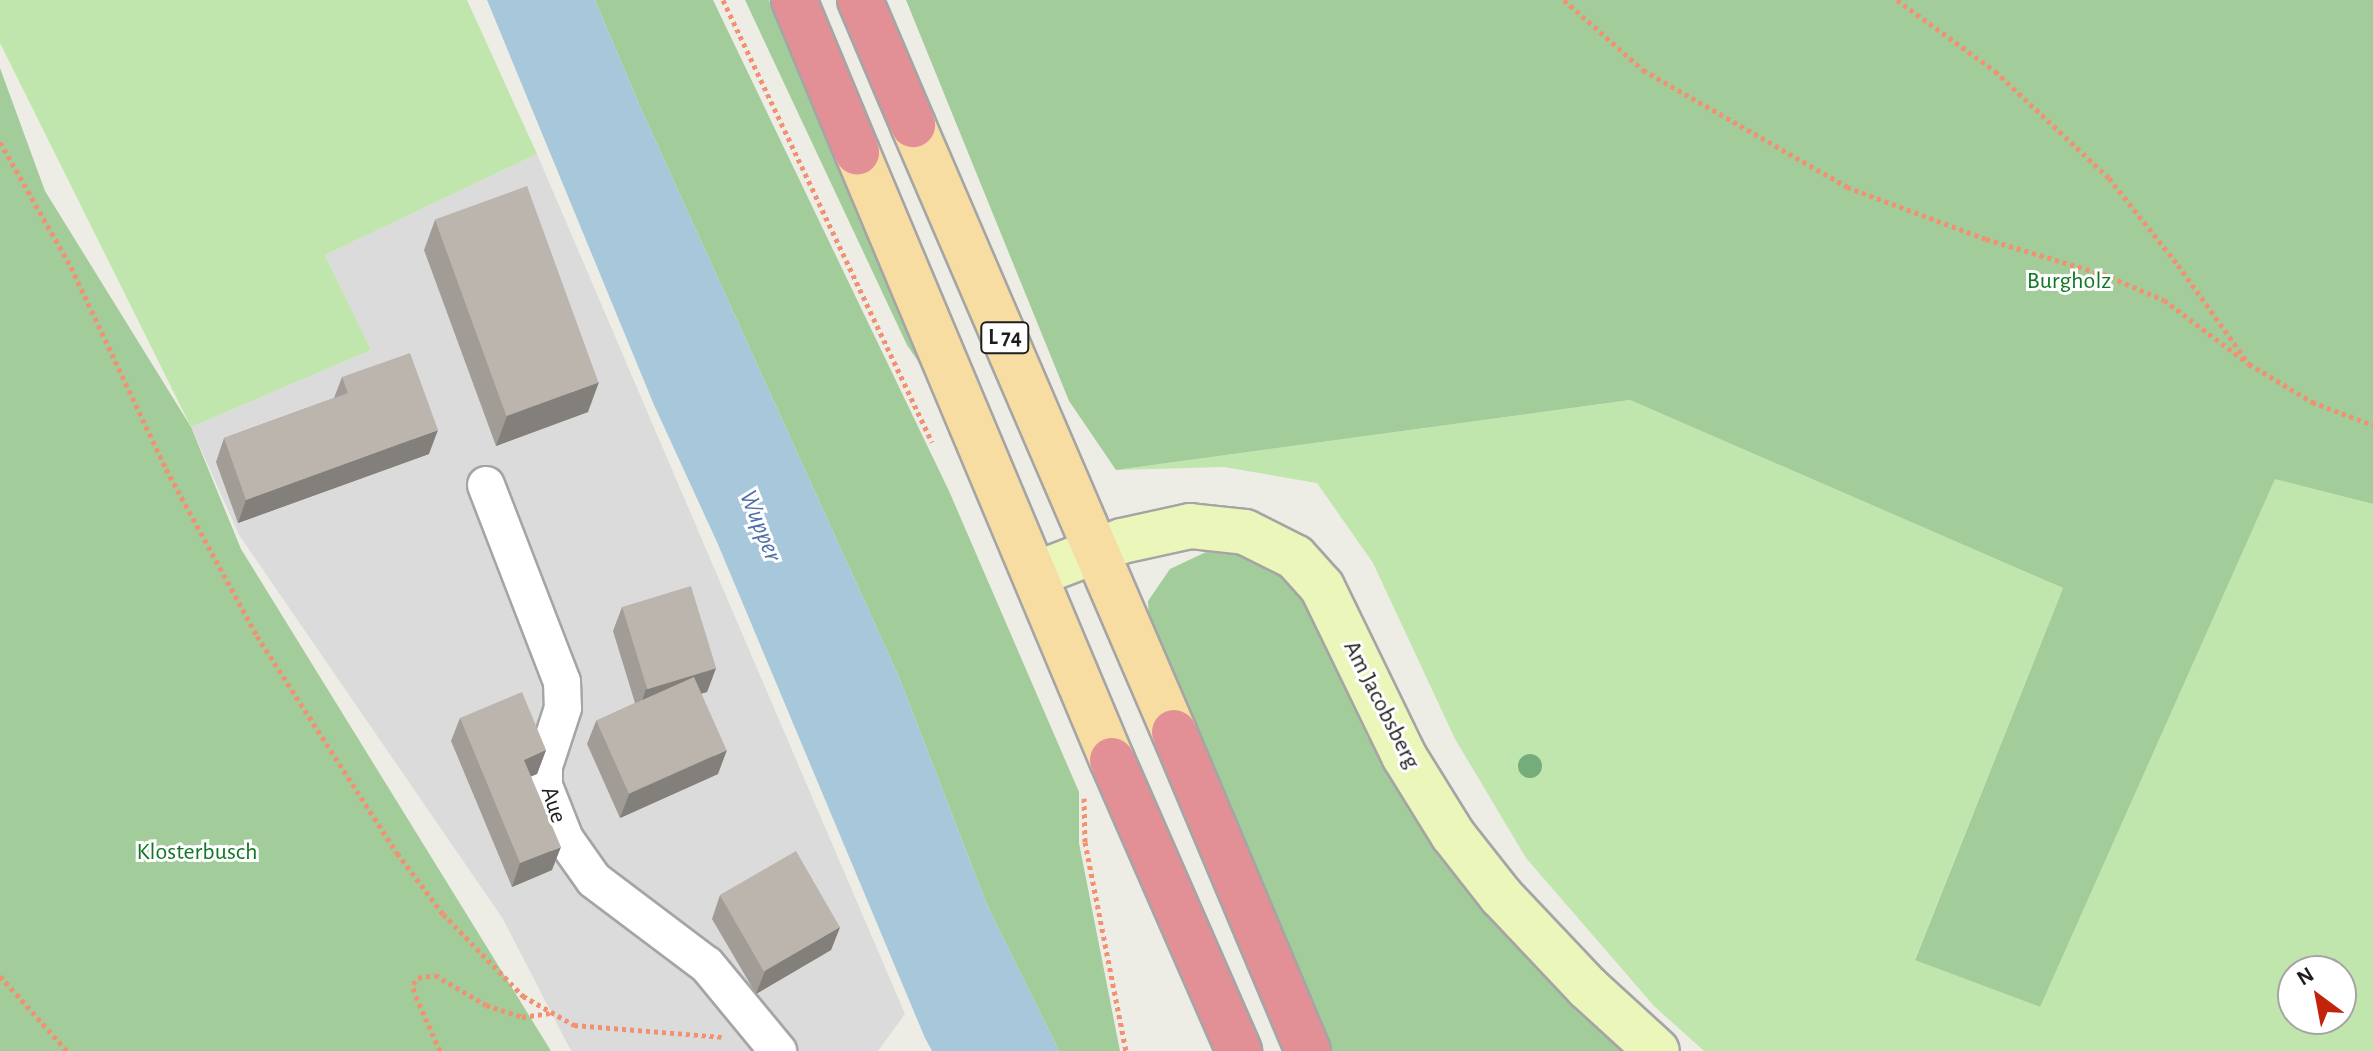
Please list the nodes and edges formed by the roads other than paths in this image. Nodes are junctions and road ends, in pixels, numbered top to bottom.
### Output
1 (794, 0) edge
2 (860, 0) edge
3 (913, 125) joint
4 (857, 152) joint
5 (486, 485) dead end
6 (1097, 550) junction
7 (1036, 574) junction
8 (1174, 732) joint
9 (1112, 760) joint
10 (778, 1050) edge
11 (1239, 1051) edge
12 (1308, 1051) edge
13 (1657, 1051) edge

1 - 4 highway, L 74
2 - 3 highway, L 74
3 - 6 main road, L 74
4 - 7 main road, L 74
5 - 10 street, Aue
6 - 7 main road, Am Jacobsberg
6 - 8 main road, L 74
6 - 13 main road, Am Jacobsberg
7 - 9 main road, L 74
8 - 12 highway, L 74
9 - 11 highway, L 74

